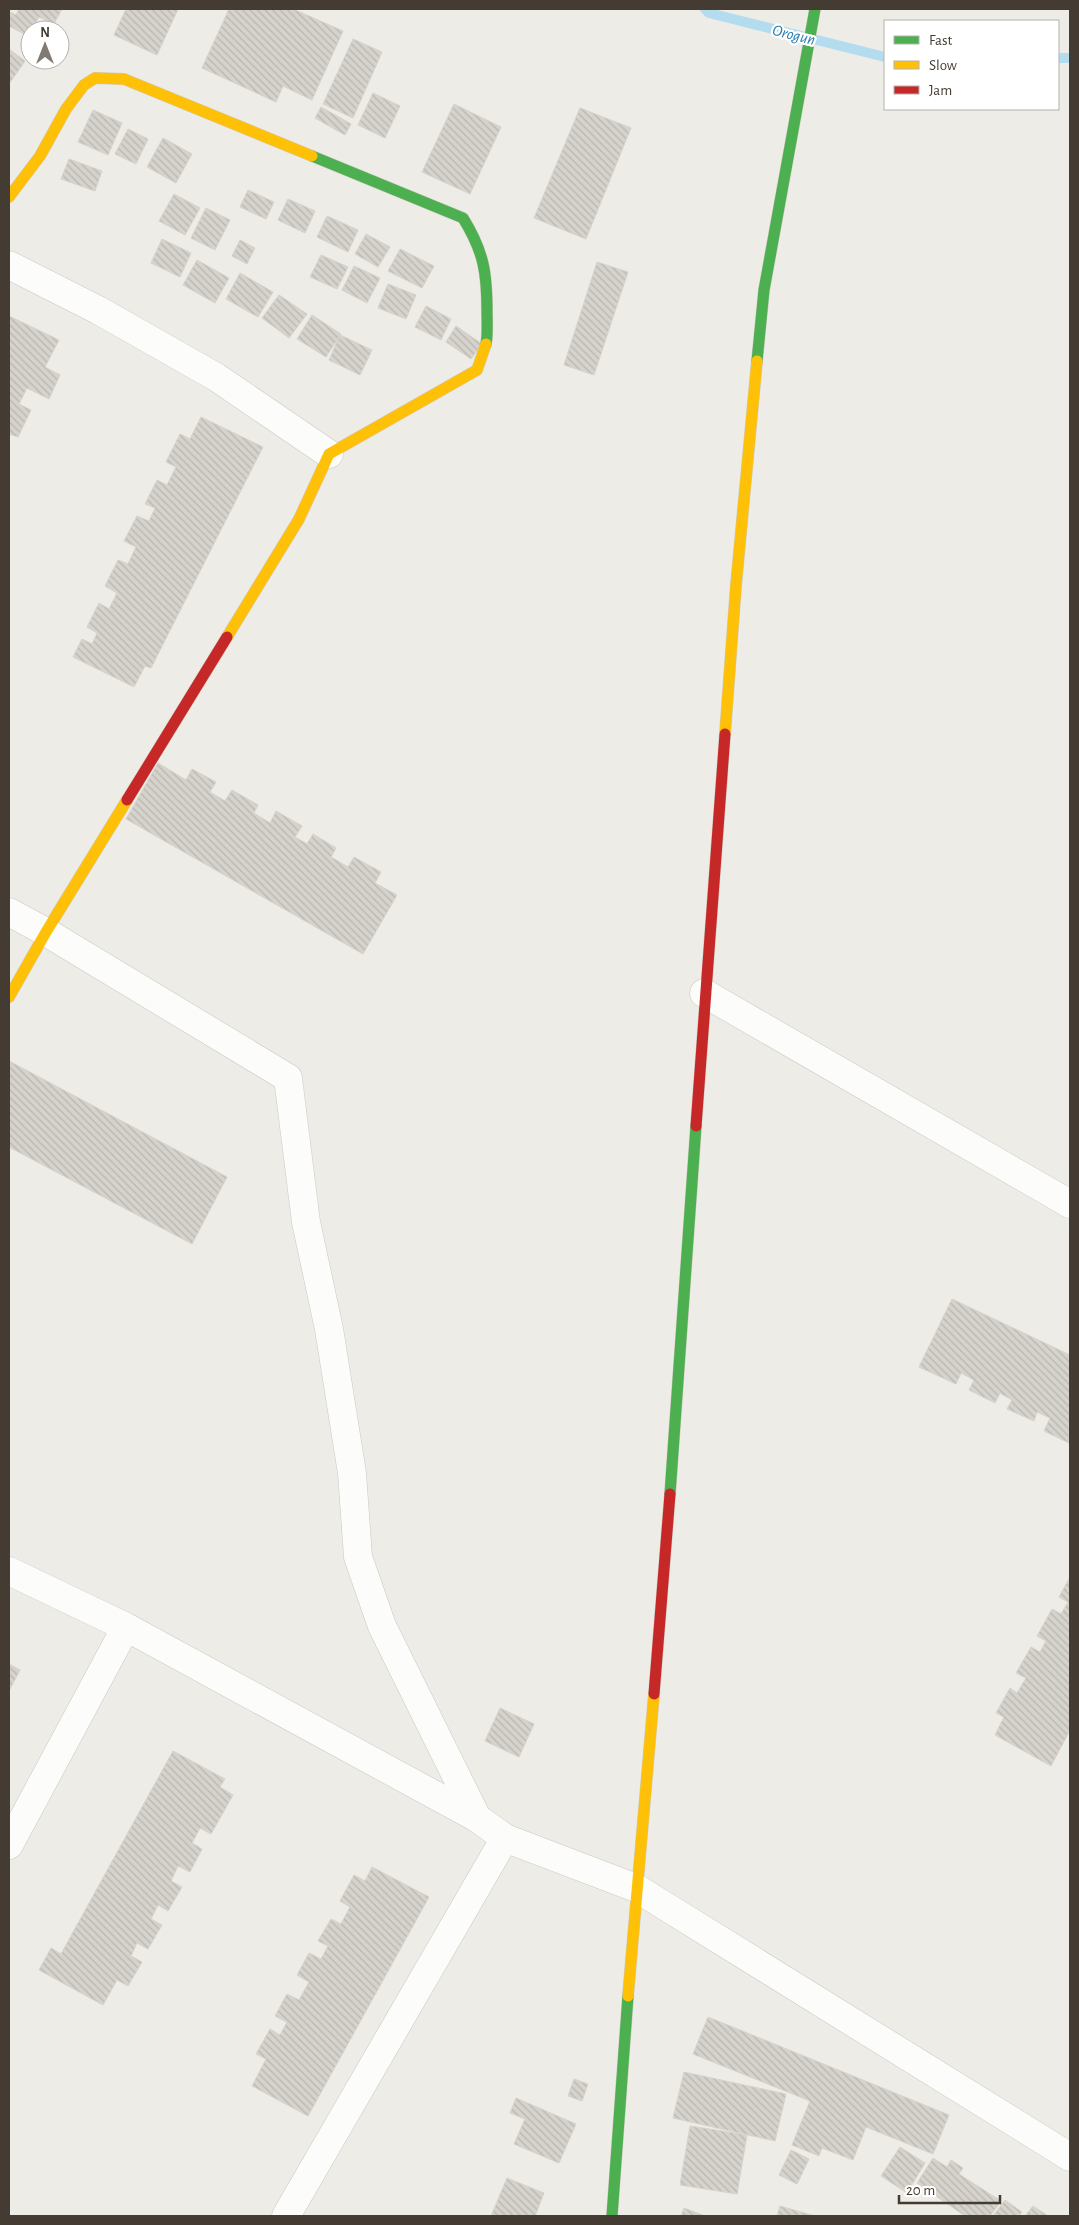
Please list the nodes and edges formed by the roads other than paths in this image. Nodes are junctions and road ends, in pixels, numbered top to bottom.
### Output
1 (815, 9) edge
2 (9, 197) edge
3 (9, 265) edge
4 (329, 454) junction
5 (9, 912) edge
6 (46, 932) junction
7 (704, 993) junction
8 (9, 997) edge
9 (1070, 1204) edge
10 (9, 1571) edge
11 (126, 1627) junction
12 (477, 1818) junction
13 (506, 1838) junction
14 (9, 1845) edge
15 (636, 1888) junction
16 (1070, 2157) edge
17 (286, 2216) edge
18 (612, 2216) edge

1 - 7 street
2 - 4 street
3 - 4 street
4 - 6 street
5 - 6 street
6 - 8 street
6 - 12 street
7 - 9 street
7 - 15 street
10 - 11 street
11 - 12 street
11 - 14 street
12 - 13 street
13 - 15 street
13 - 17 street
15 - 16 street
15 - 18 street

